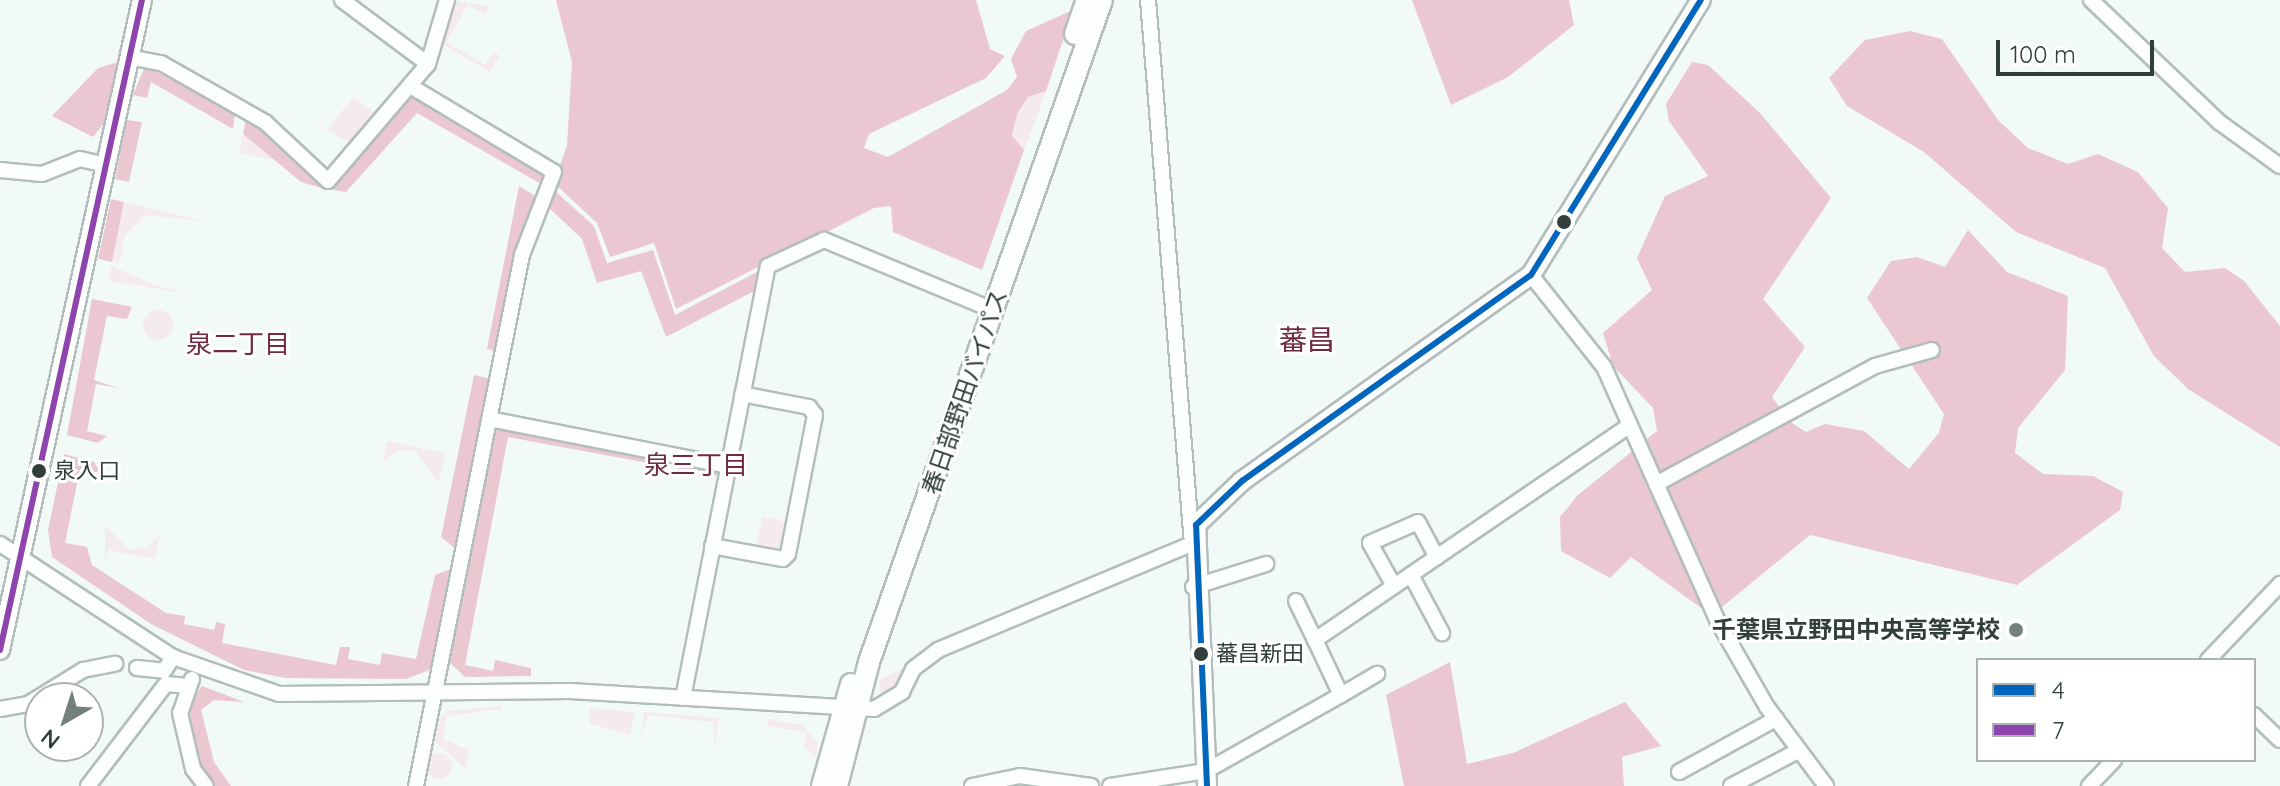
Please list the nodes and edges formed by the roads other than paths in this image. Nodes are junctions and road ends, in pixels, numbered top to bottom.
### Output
1 (142, 0) edge
2 (342, 0) edge
3 (447, 0) edge
4 (1087, 0) edge
5 (1102, 0) edge
6 (1148, 0) edge
7 (1701, 0) edge
8 (2091, 0) edge
9 (129, 57) junction
10 (428, 64) junction
11 (412, 87) junction
12 (105, 165) junction
13 (2280, 166) edge
14 (0, 170) edge
15 (1531, 275) junction
16 (981, 305) junction
17 (1932, 350) dead end
18 (742, 394) junction
19 (489, 419) junction
20 (1630, 425) junction
21 (728, 466) junction
22 (1656, 484) junction
23 (0, 544) edge
24 (1192, 544) junction
25 (712, 546) junction
26 (1437, 557) junction
27 (23, 560) junction
28 (1266, 564) dead end
29 (1411, 575) junction
30 (2280, 584) edge
31 (1394, 586) junction
32 (1193, 587) junction
33 (1296, 601) dead end
34 (1442, 633) dead end
35 (1315, 640) junction
36 (0, 650) edge
37 (173, 657) junction
38 (2210, 658) edge
39 (115, 664) dead end
40 (137, 668) dead end
41 (198, 670) junction
42 (1377, 674) dead end
43 (188, 686) junction
44 (434, 694) junction
45 (1341, 695) junction
46 (683, 698) junction
47 (0, 709) edge
48 (849, 710) junction
49 (2256, 717) edge
50 (1776, 719) junction
51 (2280, 740) edge
52 (1798, 751) junction
53 (2112, 762) edge
54 (1679, 772) dead end
55 (1207, 779) edge
56 (88, 786) edge
57 (206, 786) edge
58 (416, 786) edge
59 (822, 786) edge
60 (837, 786) edge
61 (972, 786) edge
62 (1091, 786) edge
63 (1110, 786) edge
64 (1731, 786) edge
65 (1826, 786) edge
66 (2089, 786) edge

1 - 9 main road
2 - 10 street
3 - 10 street
4 - 16 highway, 春日部野田バイパス
5 - 48 highway, 春日部野田バイパス
6 - 24 street
7 - 15 main road
8 - 13 street
9 - 11 street
9 - 12 main road
10 - 11 street
11 - 19 street
12 - 14 street
12 - 27 main road
15 - 20 street
15 - 24 main road
16 - 18 street
16 - 48 highway, 春日部野田バイパス
17 - 22 street
18 - 21 street
18 - 25 street
19 - 21 street
19 - 44 street
20 - 22 street
20 - 26 street
21 - 25 street
22 - 50 street
23 - 27 street
24 - 32 main road
24 - 48 street
25 - 46 street
26 - 29 street
26 - 31 street
27 - 36 main road
27 - 37 street
28 - 32 street
29 - 31 street
29 - 34 street
30 - 38 street
31 - 35 street
32 - 55 main road
33 - 35 street
35 - 45 street
37 - 40 street
37 - 41 street
39 - 47 street
41 - 43 street
41 - 44 street
42 - 45 street
43 - 56 street
43 - 57 street
44 - 46 street
44 - 58 street
45 - 55 street
46 - 48 street
48 - 59 highway, 春日部野田バイパス
48 - 60 highway, 春日部野田バイパス
49 - 51 street
50 - 52 street
50 - 54 street
52 - 64 street
52 - 65 street
53 - 66 street
55 - 63 street
61 - 62 street

